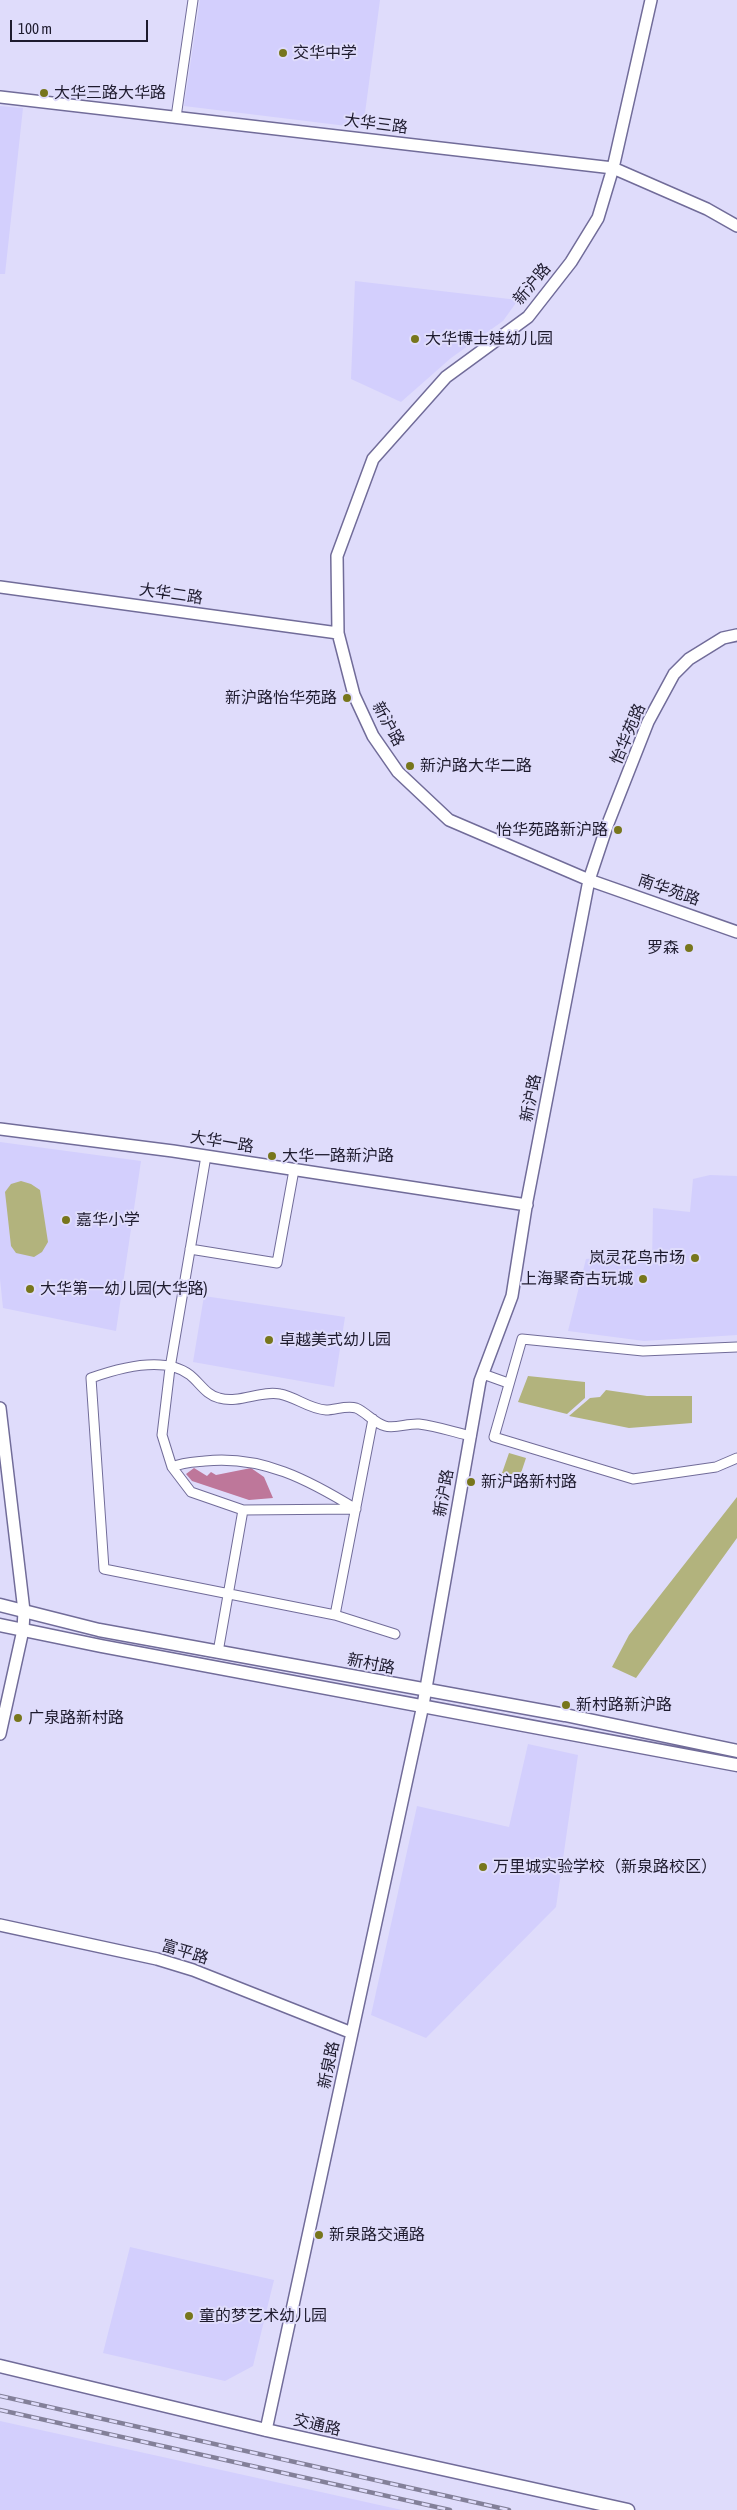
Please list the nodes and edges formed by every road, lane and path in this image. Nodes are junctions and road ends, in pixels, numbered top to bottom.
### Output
1 (193, 0) edge
2 (651, 0) edge
3 (0, 97) edge
4 (176, 117) junction
5 (613, 168) junction
6 (737, 226) edge
7 (0, 587) edge
8 (338, 633) junction
9 (737, 635) edge
10 (589, 880) junction
11 (737, 932) edge
12 (0, 1128) edge
13 (206, 1156) junction
14 (294, 1170) junction
15 (527, 1205) junction
16 (190, 1249) junction
17 (737, 1346) edge
18 (170, 1368) junction
19 (483, 1374) junction
20 (508, 1383) junction
21 (0, 1408) edge
22 (374, 1419) junction
23 (471, 1436) junction
24 (737, 1458) edge
25 (172, 1467) junction
26 (356, 1509) junction
27 (243, 1510) junction
28 (228, 1594) junction
29 (0, 1605) edge
30 (24, 1611) junction
31 (335, 1615) junction
32 (0, 1625) edge
33 (23, 1630) junction
34 (395, 1634) dead end
35 (218, 1652) junction
36 (425, 1691) junction
37 (423, 1705) junction
38 (0, 1734) edge
39 (737, 1751) edge
40 (737, 1765) edge
41 (0, 1925) edge
42 (352, 2033) junction
43 (0, 2366) edge
44 (266, 2430) junction
45 (628, 2510) edge

1 - 4 street
2 - 5 street, 新沪路
3 - 4 street, 大华三路
4 - 5 street, 大华三路
5 - 6 street, 大华三路
5 - 8 street, 新沪路
7 - 8 street, 大华二路
8 - 10 street, 新沪路
9 - 10 street, 怡华苑路
10 - 11 street, 南华苑路
10 - 15 street, 新沪路
12 - 13 street, 大华一路
13 - 14 street, 大华一路
13 - 16 street
14 - 15 street, 大华一路
14 - 16 street
15 - 19 street, 新沪路
16 - 18 street
17 - 20 street
18 - 22 street
18 - 25 street
18 - 28 street
19 - 20 street
19 - 23 street, 新沪路
20 - 24 street
21 - 30 street
22 - 23 street
22 - 26 street
23 - 36 street, 新沪路
25 - 26 street
25 - 27 street
26 - 27 street
26 - 31 street
27 - 28 street
28 - 31 street
28 - 35 street
29 - 30 main road, 新村路
30 - 33 street
30 - 35 main road, 新村路
31 - 34 street
32 - 33 main road, 新村路
33 - 37 main road, 新村路
33 - 38 street
35 - 36 main road, 新村路
36 - 37 street, 新沪路
36 - 39 main road, 新村路
37 - 40 main road, 新村路
37 - 42 street, 新泉路
41 - 42 street, 富平路
42 - 44 street, 新泉路
43 - 44 main road, 交通路
44 - 45 main road, 交通路

